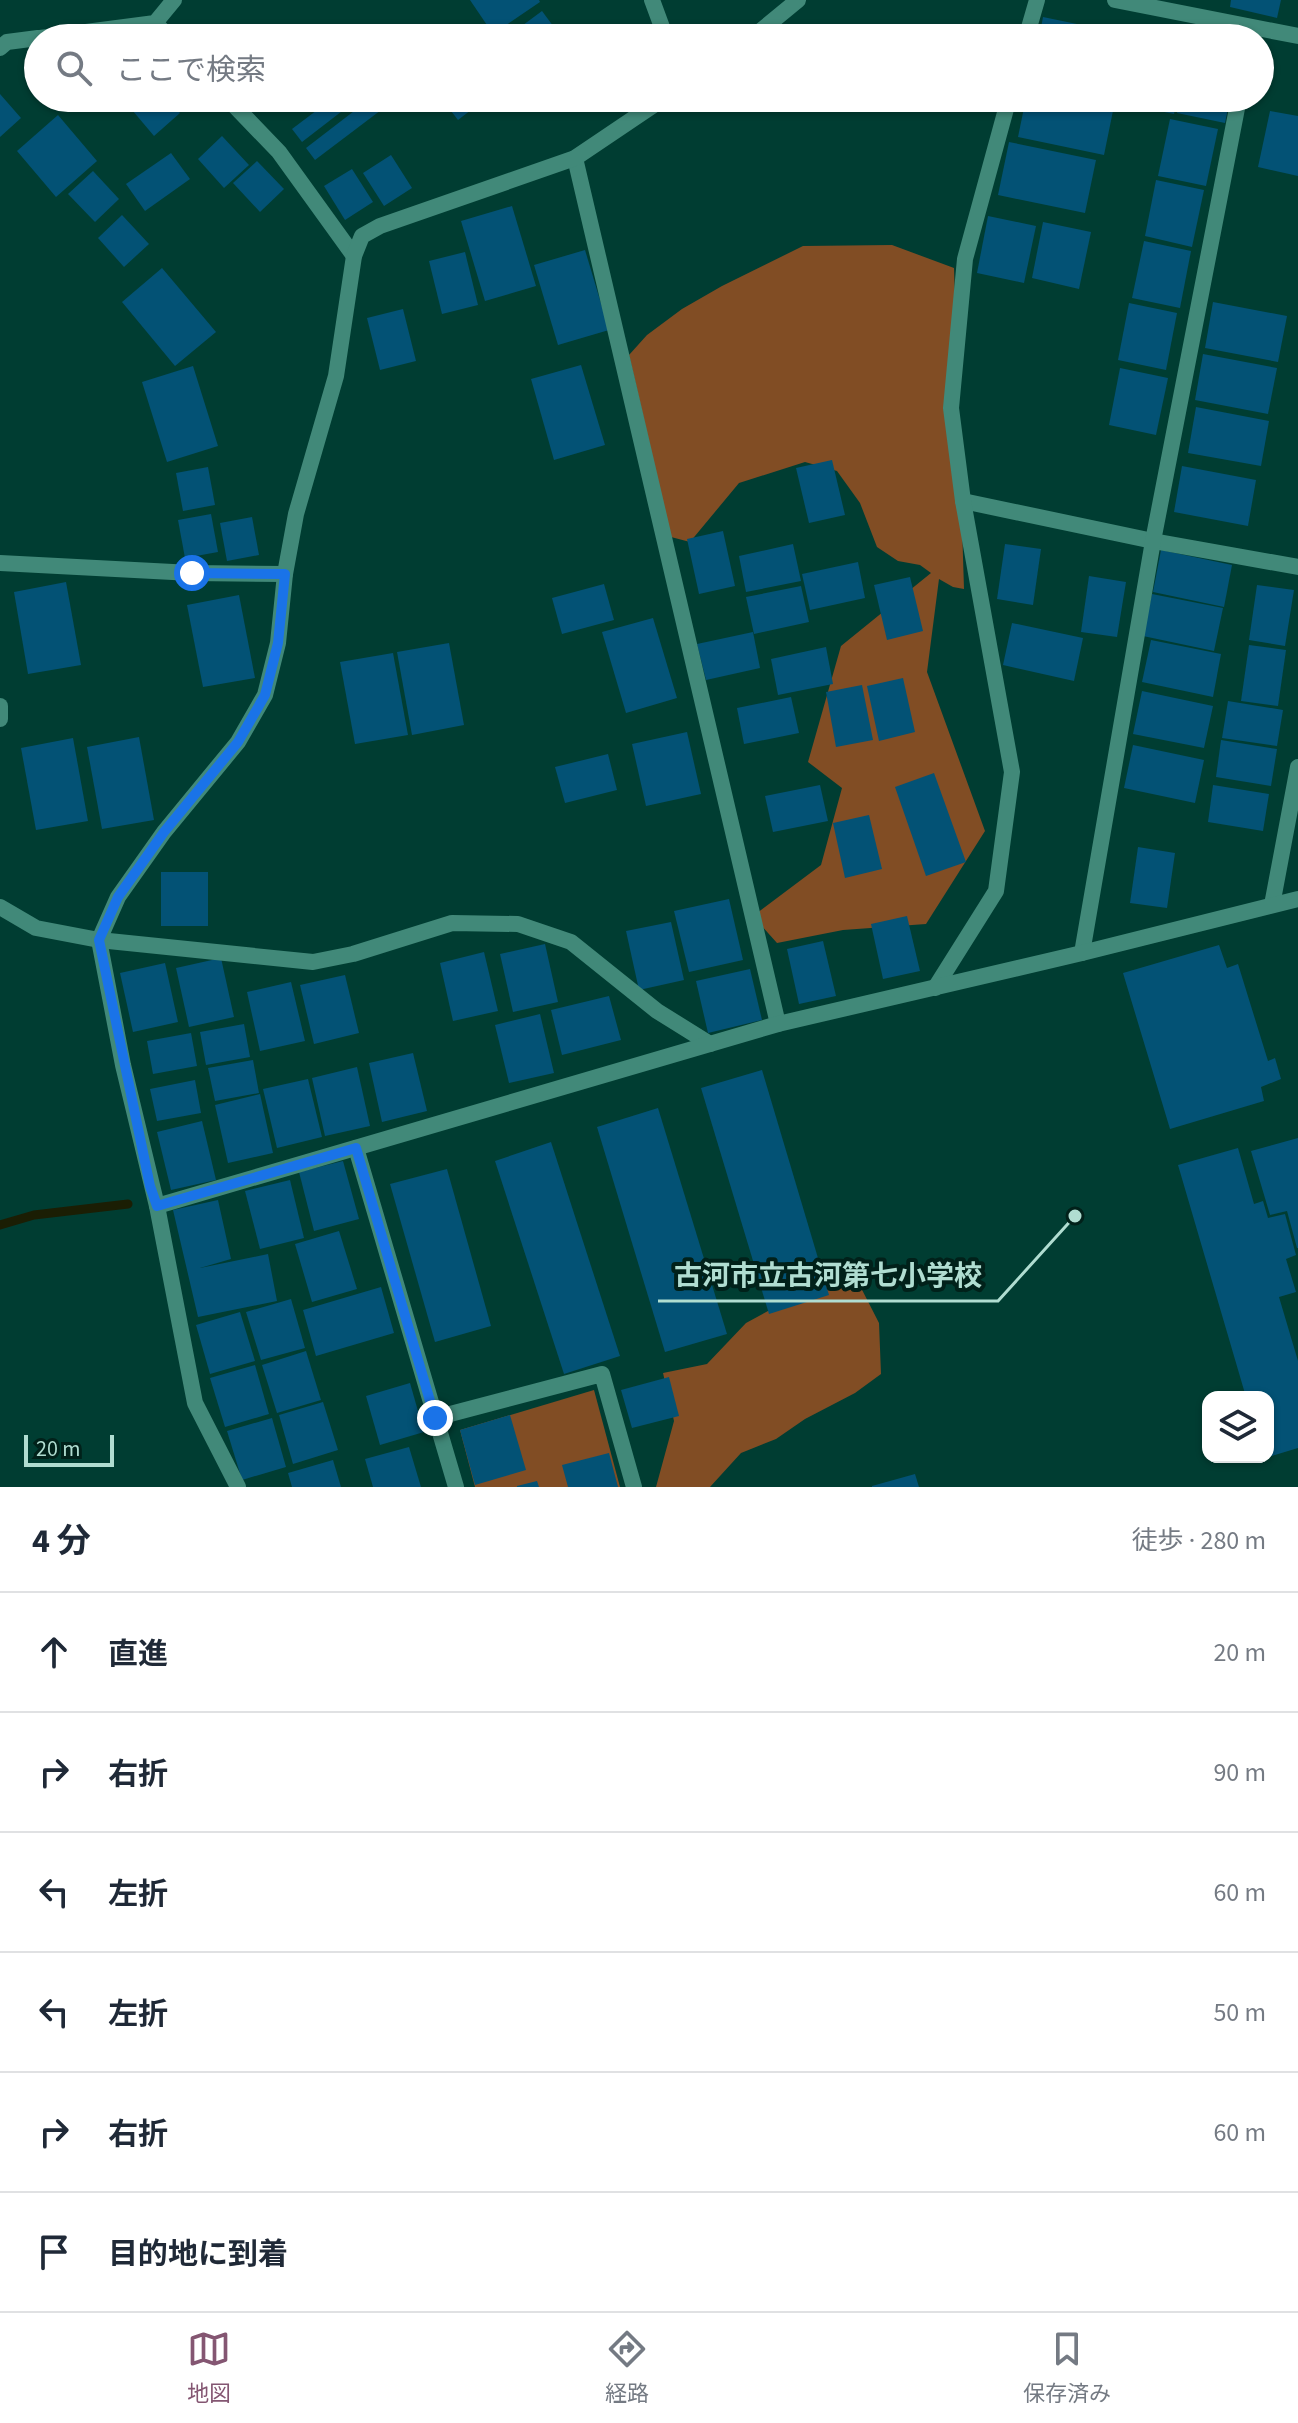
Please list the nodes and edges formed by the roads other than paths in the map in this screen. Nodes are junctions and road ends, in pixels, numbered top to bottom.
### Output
1 (174, 0) edge
2 (652, 0) edge
3 (798, 0) edge
4 (1037, 0) edge
5 (1115, 0) edge
6 (155, 23) joint
7 (147, 24) edge
8 (661, 24) edge
9 (769, 24) edge
10 (1030, 24) edge
11 (1215, 24) edge
12 (1274, 34) edge
13 (1298, 36) edge
14 (24, 40) edge
15 (0, 48) edge
16 (240, 112) edge
17 (643, 112) edge
18 (1005, 112) edge
19 (1236, 112) edge
20 (575, 158) junction
21 (354, 256) junction
22 (963, 501) junction
23 (1153, 541) junction
24 (0, 563) edge
25 (1298, 567) edge
26 (285, 574) junction
27 (0, 706) edge
28 (0, 719) edge
29 (1298, 767) edge
30 (1298, 899) edge
31 (1272, 905) junction
32 (0, 907) edge
33 (99, 940) junction
34 (1082, 953) junction
35 (935, 988) junction
36 (778, 1024) junction
37 (710, 1044) junction
38 (356, 1148) junction
39 (157, 1206) junction
40 (435, 1418) junction
41 (238, 1487) edge
42 (456, 1487) edge
43 (634, 1487) edge

1 - 6 street
2 - 8 street
3 - 9 street
4 - 10 street
5 - 11 street
6 - 7 street
12 - 13 street
14 - 15 street
16 - 21 street
17 - 20 street
18 - 22 street
19 - 23 street
20 - 21 street
20 - 36 street
21 - 26 street
22 - 23 street
22 - 35 street
23 - 25 street
23 - 34 street
24 - 26 street
26 - 33 street
27 - 28 street
29 - 31 street
30 - 31 street
31 - 34 street
32 - 33 street
33 - 37 street
33 - 39 street
34 - 35 street
35 - 36 street
36 - 37 street
37 - 38 street
38 - 39 street
38 - 40 street
39 - 41 street
40 - 42 street
40 - 43 street

